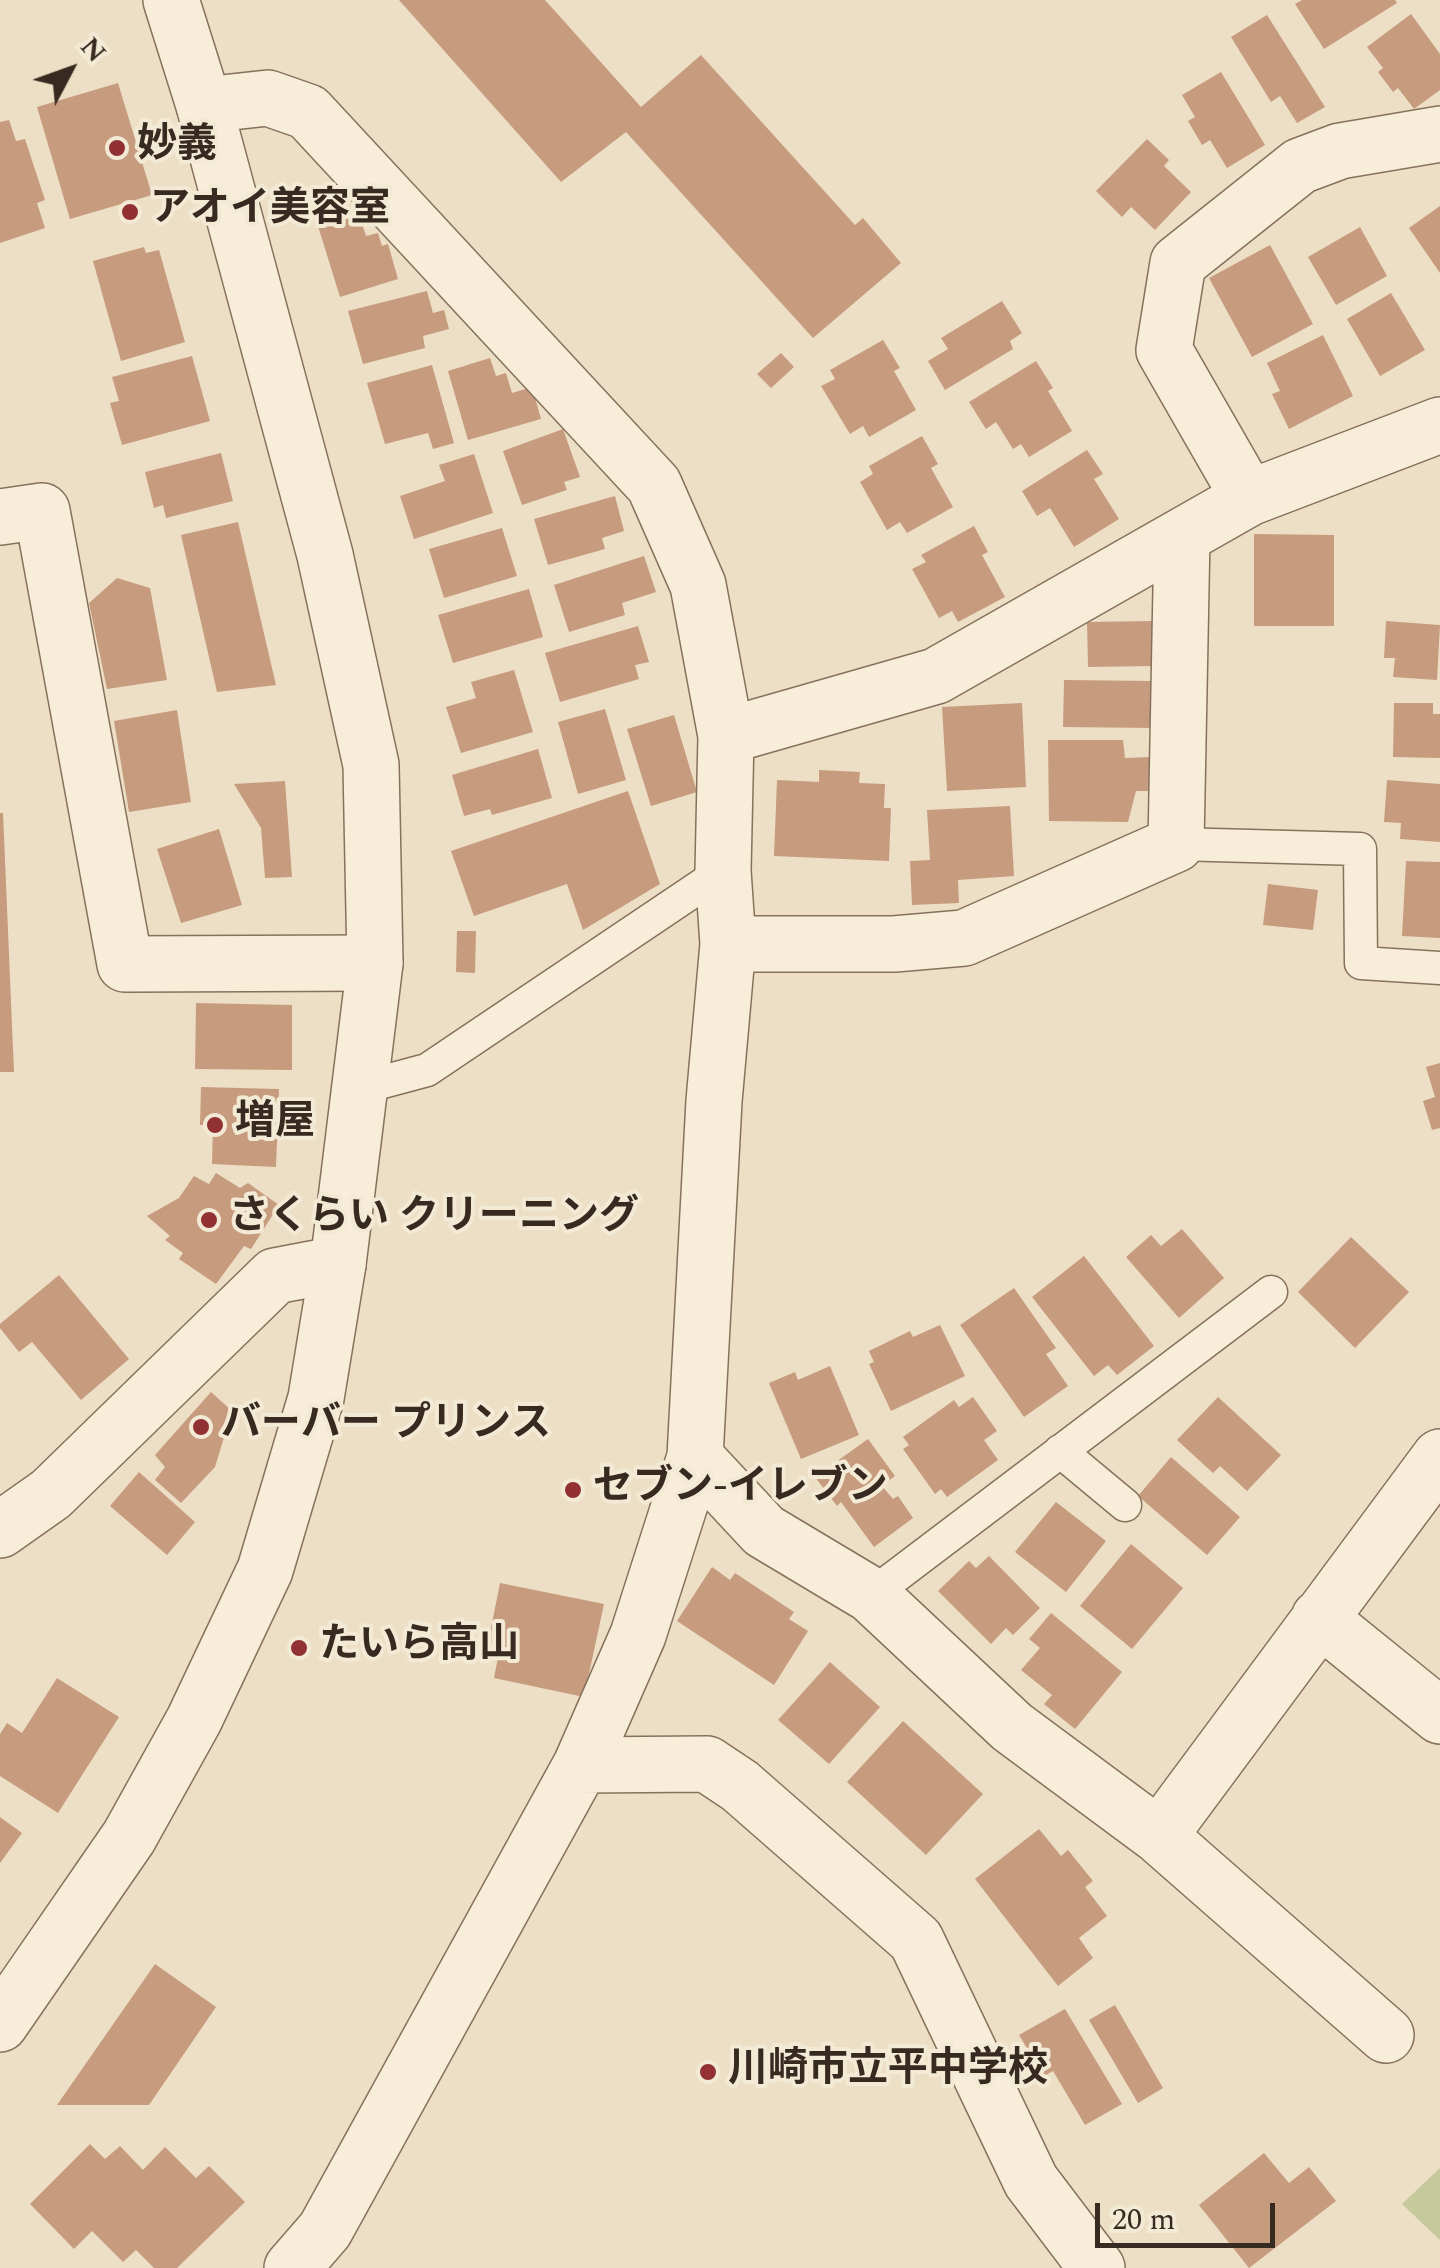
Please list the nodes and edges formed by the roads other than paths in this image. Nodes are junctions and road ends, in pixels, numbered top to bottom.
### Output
1 (171, 0) edge
2 (204, 106) junction
3 (1440, 134) edge
4 (1440, 425) edge
5 (1249, 498) junction
6 (0, 517) edge
7 (1182, 536) junction
8 (726, 736) junction
9 (1176, 844) junction
10 (723, 871) junction
11 (728, 944) junction
12 (375, 963) junction
13 (1440, 968) edge
14 (360, 1088) junction
15 (338, 1264) junction
16 (1271, 1292) dead end
17 (1060, 1452) junction
18 (695, 1457) junction
19 (1440, 1457) edge
20 (1125, 1505) dead end
21 (0, 1530) edge
22 (870, 1596) junction
23 (1319, 1618) junction
24 (1440, 1716) edge
25 (581, 1765) junction
26 (1159, 1836) junction
27 (0, 2024) edge
28 (1386, 2035) dead end
29 (292, 2268) edge
30 (1097, 2268) edge

1 - 2 street
2 - 8 street
2 - 12 street
3 - 5 street
4 - 5 street
5 - 7 street
6 - 12 street
7 - 8 street
7 - 9 street
8 - 10 street
9 - 11 street
9 - 13 lane
10 - 11 street
10 - 14 lane
11 - 18 street
12 - 14 street
14 - 15 street
15 - 21 street
15 - 27 street
16 - 17 lane
17 - 20 lane
17 - 22 lane
18 - 22 street
18 - 25 street
19 - 23 street
22 - 26 street
23 - 24 street
23 - 26 street
25 - 29 street
25 - 30 street
26 - 28 street

